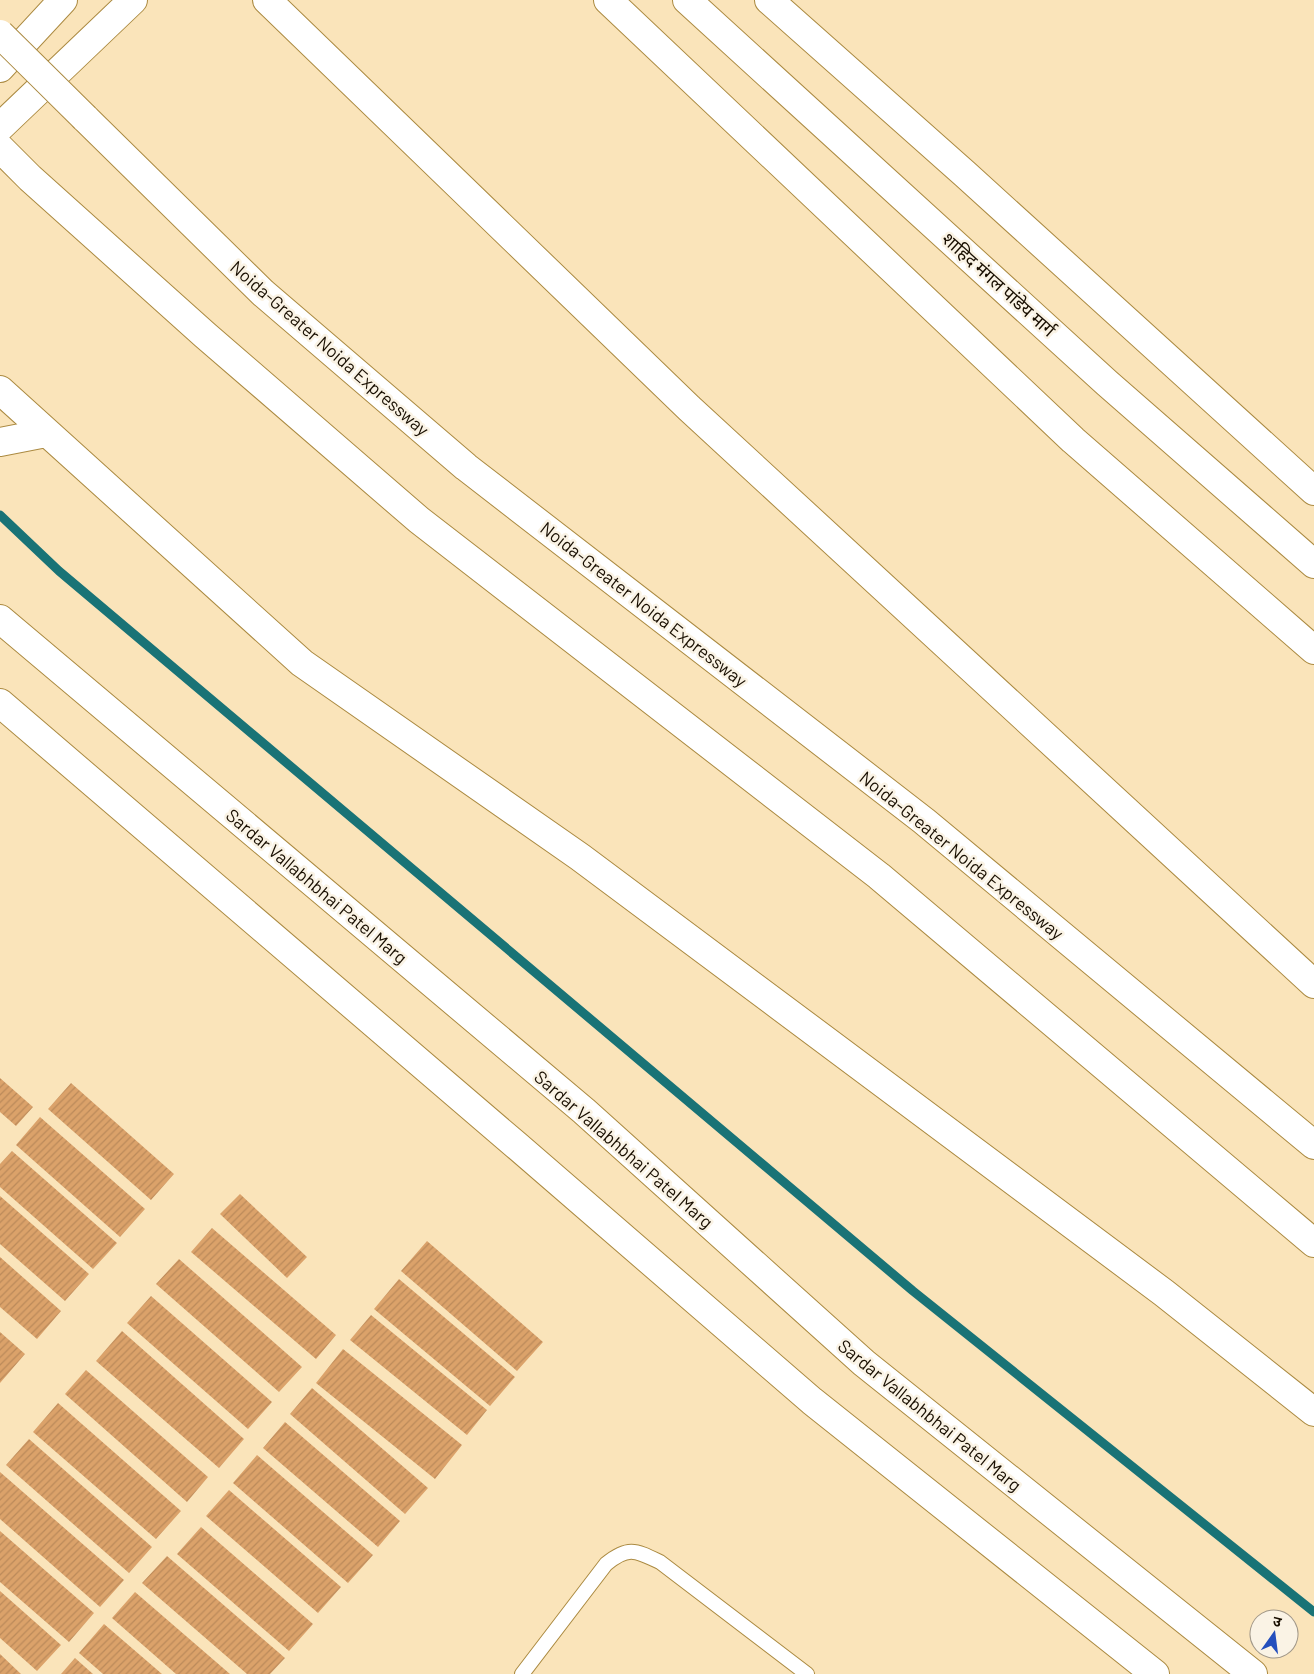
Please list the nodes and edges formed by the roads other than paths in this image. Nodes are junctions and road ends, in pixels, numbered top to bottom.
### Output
1 (63, 0) edge
2 (133, 0) edge
3 (267, 0) edge
4 (608, 0) edge
5 (687, 0) edge
6 (769, 0) edge
7 (0, 34) edge
8 (0, 68) edge
9 (0, 127) edge
10 (0, 148) edge
11 (0, 390) edge
12 (46, 433) junction
13 (0, 442) edge
14 (1314, 491) edge
15 (1314, 564) edge
16 (0, 619) edge
17 (1314, 650) edge
18 (0, 703) edge
19 (1314, 984) edge
20 (1314, 1145) edge
21 (1314, 1242) edge
22 (1314, 1412) edge
23 (522, 1674) edge
24 (807, 1674) edge
25 (1156, 1674) edge
26 (1253, 1674) edge

1 - 8 main road
2 - 9 main road
3 - 19 main road
4 - 17 main road
5 - 15 main road, शाहिद मंगल पांडेय मार्ग
6 - 14 main road
7 - 20 main road, Noida-Greater Noida Expressway, bridge
10 - 21 main road
11 - 12 main road
12 - 13 main road
12 - 22 main road
16 - 26 main road, Sardar Vallabhbhai Patel Marg
18 - 25 main road
23 - 24 lane

